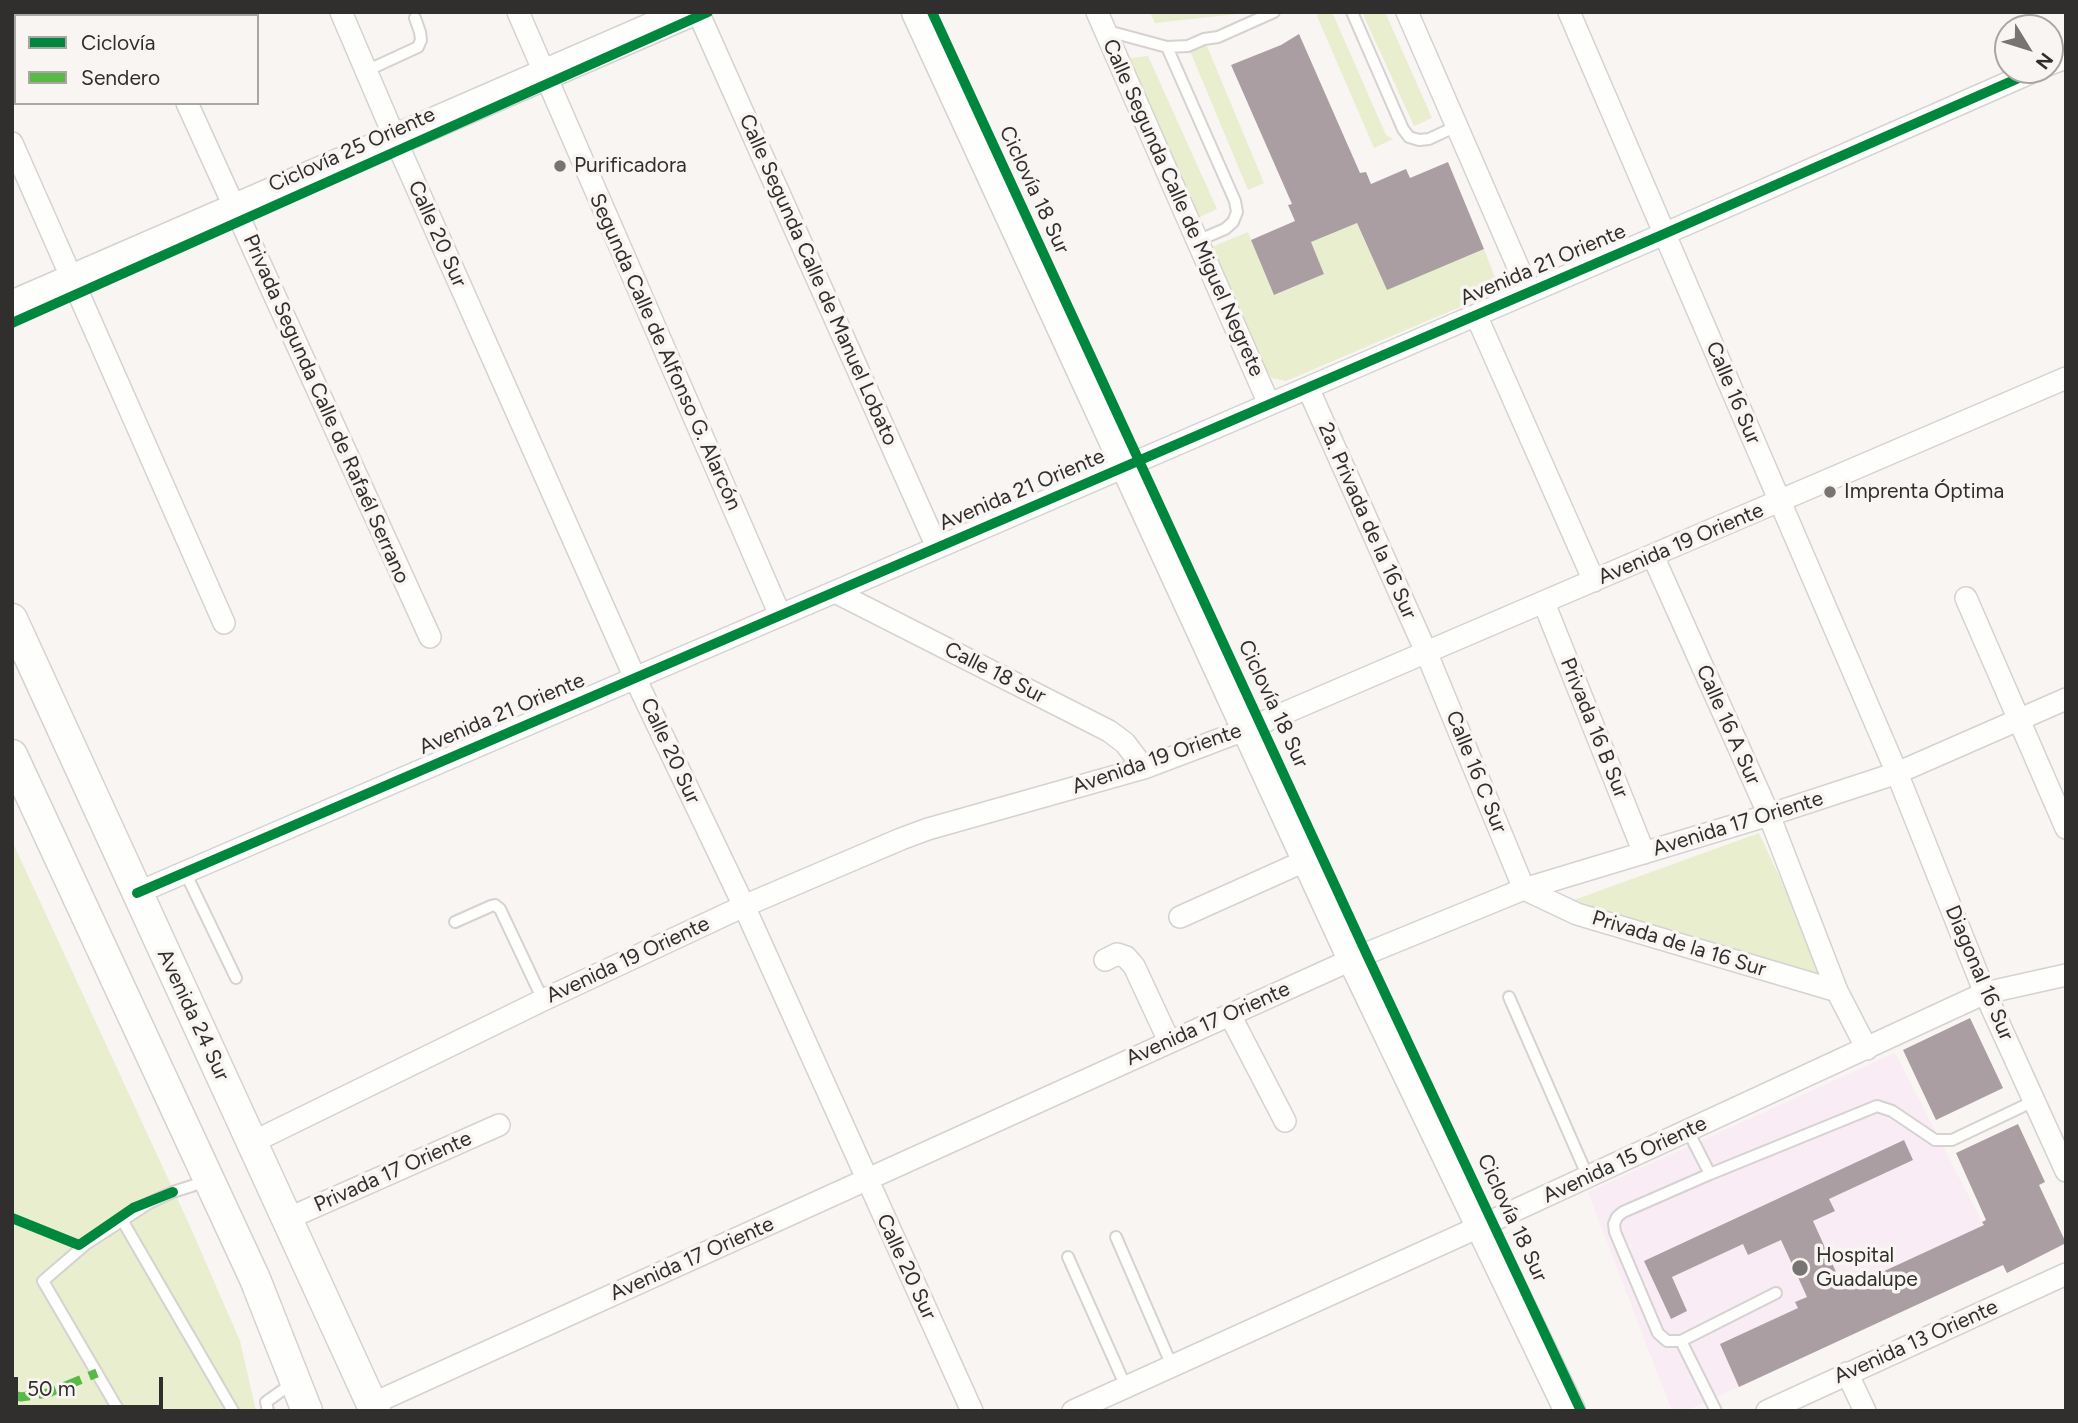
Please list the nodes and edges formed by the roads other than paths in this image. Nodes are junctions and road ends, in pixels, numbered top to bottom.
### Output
1 (341, 12) edge
2 (517, 12) edge
3 (689, 12) edge
4 (698, 12) edge
5 (917, 12) edge
6 (1274, 12) edge
7 (1352, 12) edge
8 (1407, 12) edge
9 (1569, 12) edge
10 (415, 18) dead end
11 (1102, 18) edge
12 (1167, 47) junction
13 (366, 71) junction
14 (545, 74) junction
15 (2005, 84) edge
16 (188, 105) edge
17 (1457, 127) junction
18 (395, 139) junction
19 (12, 143) edge
20 (235, 209) junction
21 (1664, 234) junction
22 (1197, 241) junction
23 (72, 279) junction
24 (1529, 292) junction
25 (12, 306) edge
26 (1476, 315) junction
27 (2066, 378) edge
28 (1308, 388) junction
29 (1269, 404) junction
30 (1126, 466) junction
31 (1780, 501) junction
32 (937, 547) junction
33 (1653, 556) junction
34 (1594, 581) junction
35 (835, 592) junction
36 (1966, 598) dead end
37 (1544, 603) junction
38 (780, 615) junction
39 (12, 619) edge
40 (224, 623) dead end
41 (430, 638) dead end
42 (1427, 654) junction
43 (635, 678) junction
44 (2066, 699) edge
45 (2018, 720) junction
46 (1247, 729) junction
47 (12, 755) edge
48 (1144, 768) junction
49 (1897, 773) junction
50 (1769, 815) junction
51 (2066, 828) edge
52 (1644, 853) junction
53 (1307, 860) junction
54 (185, 872) junction
55 (1524, 889) junction
56 (137, 892) junction
57 (744, 906) junction
58 (1180, 917) dead end
59 (455, 922) dead end
60 (1353, 959) junction
61 (1105, 960) dead end
62 (2066, 975) edge
63 (236, 978) dead end
64 (1836, 991) junction
65 (1985, 993) junction
66 (1509, 997) dead end
67 (543, 1000) junction
68 (1230, 1015) junction
69 (1168, 1041) junction
70 (1867, 1049) junction
71 (2034, 1101) junction
72 (1285, 1121) dead end
73 (499, 1125) dead end
74 (1688, 1131) junction
75 (251, 1143) junction
76 (2066, 1171) edge
77 (1710, 1174) junction
78 (1588, 1177) junction
79 (210, 1180) junction
80 (866, 1180) junction
81 (287, 1219) junction
82 (122, 1220) junction
83 (1481, 1226) junction
84 (1116, 1237) dead end
85 (1068, 1257) dead end
86 (2066, 1274) edge
87 (1776, 1293) dead end
88 (1681, 1341) junction
89 (1172, 1366) junction
90 (1847, 1373) junction
91 (296, 1380) junction
92 (1126, 1387) junction
93 (374, 1408) edge
94 (119, 1411) edge
95 (233, 1411) edge
96 (268, 1411) edge
97 (307, 1411) edge
98 (972, 1411) edge
99 (1073, 1411) edge
100 (1570, 1411) edge
101 (1716, 1411) edge
102 (1767, 1411) edge
103 (1865, 1411) edge

1 - 13 street, Calle 20 Sur
2 - 14 street, Segunda Calle de Alfonso G. Alarcón
3 - 14 main road
4 - 32 street, Calle Segunda Calle de Manuel Lobato
5 - 30 main road
6 - 12 lane
7 - 17 lane
8 - 17 street
9 - 21 street, Calle 16 Sur
10 - 13 lane
11 - 12 lane
11 - 22 street, Calle Segunda Calle de Miguel Negrete
12 - 22 lane
13 - 18 street, Calle 20 Sur
14 - 18 main road
14 - 38 street, Segunda Calle de Alfonso G. Alarcón
15 - 21 street, Avenida 21 Oriente
16 - 20 street, Privada Segunda Calle de Rafaél Serrano
17 - 24 street
18 - 20 main road
18 - 43 street, Calle 20 Sur
19 - 23 street
20 - 23 main road
20 - 41 street, Privada Segunda Calle de Rafaél Serrano
21 - 24 street, Avenida 21 Oriente
21 - 31 street, Calle 16 Sur
22 - 29 street, Calle Segunda Calle de Miguel Negrete
23 - 25 main road
23 - 40 street
24 - 26 street, Avenida 21 Oriente
26 - 28 street, Avenida 21 Oriente
26 - 34 street
27 - 31 street, Avenida 19 Oriente
28 - 29 street, Avenida 21 Oriente
28 - 42 street, 2a. Privada de la 16 Sur
29 - 30 street, Avenida 21 Oriente
30 - 32 street, Avenida 21 Oriente
30 - 46 main road
31 - 33 street, Avenida 19 Oriente
31 - 49 street, Calle 16 Sur
32 - 35 street, Avenida 21 Oriente
33 - 34 street, Avenida 19 Oriente
33 - 50 street, Calle 16 A Sur
34 - 37 street, Avenida 19 Oriente
35 - 38 street, Avenida 21 Oriente
35 - 48 street, Calle 18 Sur
36 - 45 street
37 - 42 street, Avenida 19 Oriente
37 - 52 street, Privada 16 B Sur
38 - 43 street, Avenida 21 Oriente
39 - 56 main road, Avenida 24 Sur
42 - 46 street, Avenida 19 Oriente
42 - 55 street, Calle 16 C Sur
43 - 54 street, Avenida 21 Oriente
43 - 57 street, Calle 20 Sur
44 - 45 street, Avenida 17 Oriente
45 - 49 street, Avenida 17 Oriente
45 - 51 street
46 - 48 street, Avenida 19 Oriente
46 - 53 main road
47 - 79 main road
48 - 57 street, Avenida 19 Oriente
49 - 50 street, Avenida 17 Oriente
49 - 65 street, Diagonal 16 Sur
50 - 52 street, Avenida 17 Oriente
50 - 64 street, Calle 16 A Sur
52 - 55 street, Avenida 17 Oriente
53 - 58 street
53 - 60 main road
54 - 56 street, Avenida 21 Oriente
54 - 63 lane
55 - 60 street, Avenida 17 Oriente
55 - 64 street, Privada de la 16 Sur
56 - 75 main road, Avenida 24 Sur
57 - 67 street, Avenida 19 Oriente
57 - 80 street, Calle 20 Sur
59 - 67 lane
60 - 68 street, Avenida 17 Oriente
60 - 83 main road
61 - 69 street
62 - 65 street, Avenida 15 Oriente
64 - 70 street, Calle 16 A Sur
65 - 70 street, Avenida 15 Oriente
65 - 71 street, Diagonal 16 Sur
66 - 78 lane
67 - 75 street, Avenida 19 Oriente
68 - 69 street, Avenida 17 Oriente
68 - 72 street
69 - 80 street, Avenida 17 Oriente
70 - 74 street, Avenida 15 Oriente
71 - 76 street, Diagonal 16 Sur
71 - 77 lane
73 - 81 street, Privada 17 Oriente
74 - 77 lane
74 - 78 street, Avenida 15 Oriente
75 - 81 main road, Avenida 24 Sur
77 - 88 lane
78 - 83 street, Avenida 15 Oriente
79 - 82 lane
79 - 91 main road
80 - 93 street, Avenida 17 Oriente
80 - 98 street, Calle 20 Sur
81 - 93 main road, Avenida 24 Sur
82 - 94 lane
82 - 95 lane
83 - 89 street, Avenida 15 Oriente
83 - 100 main road
84 - 89 lane
85 - 92 lane
86 - 90 street, Avenida 13 Oriente
87 - 88 lane
88 - 101 lane
89 - 92 street, Avenida 15 Oriente
90 - 102 street, Avenida 13 Oriente
90 - 103 street
91 - 96 lane
91 - 97 main road
92 - 99 street, Avenida 15 Oriente

